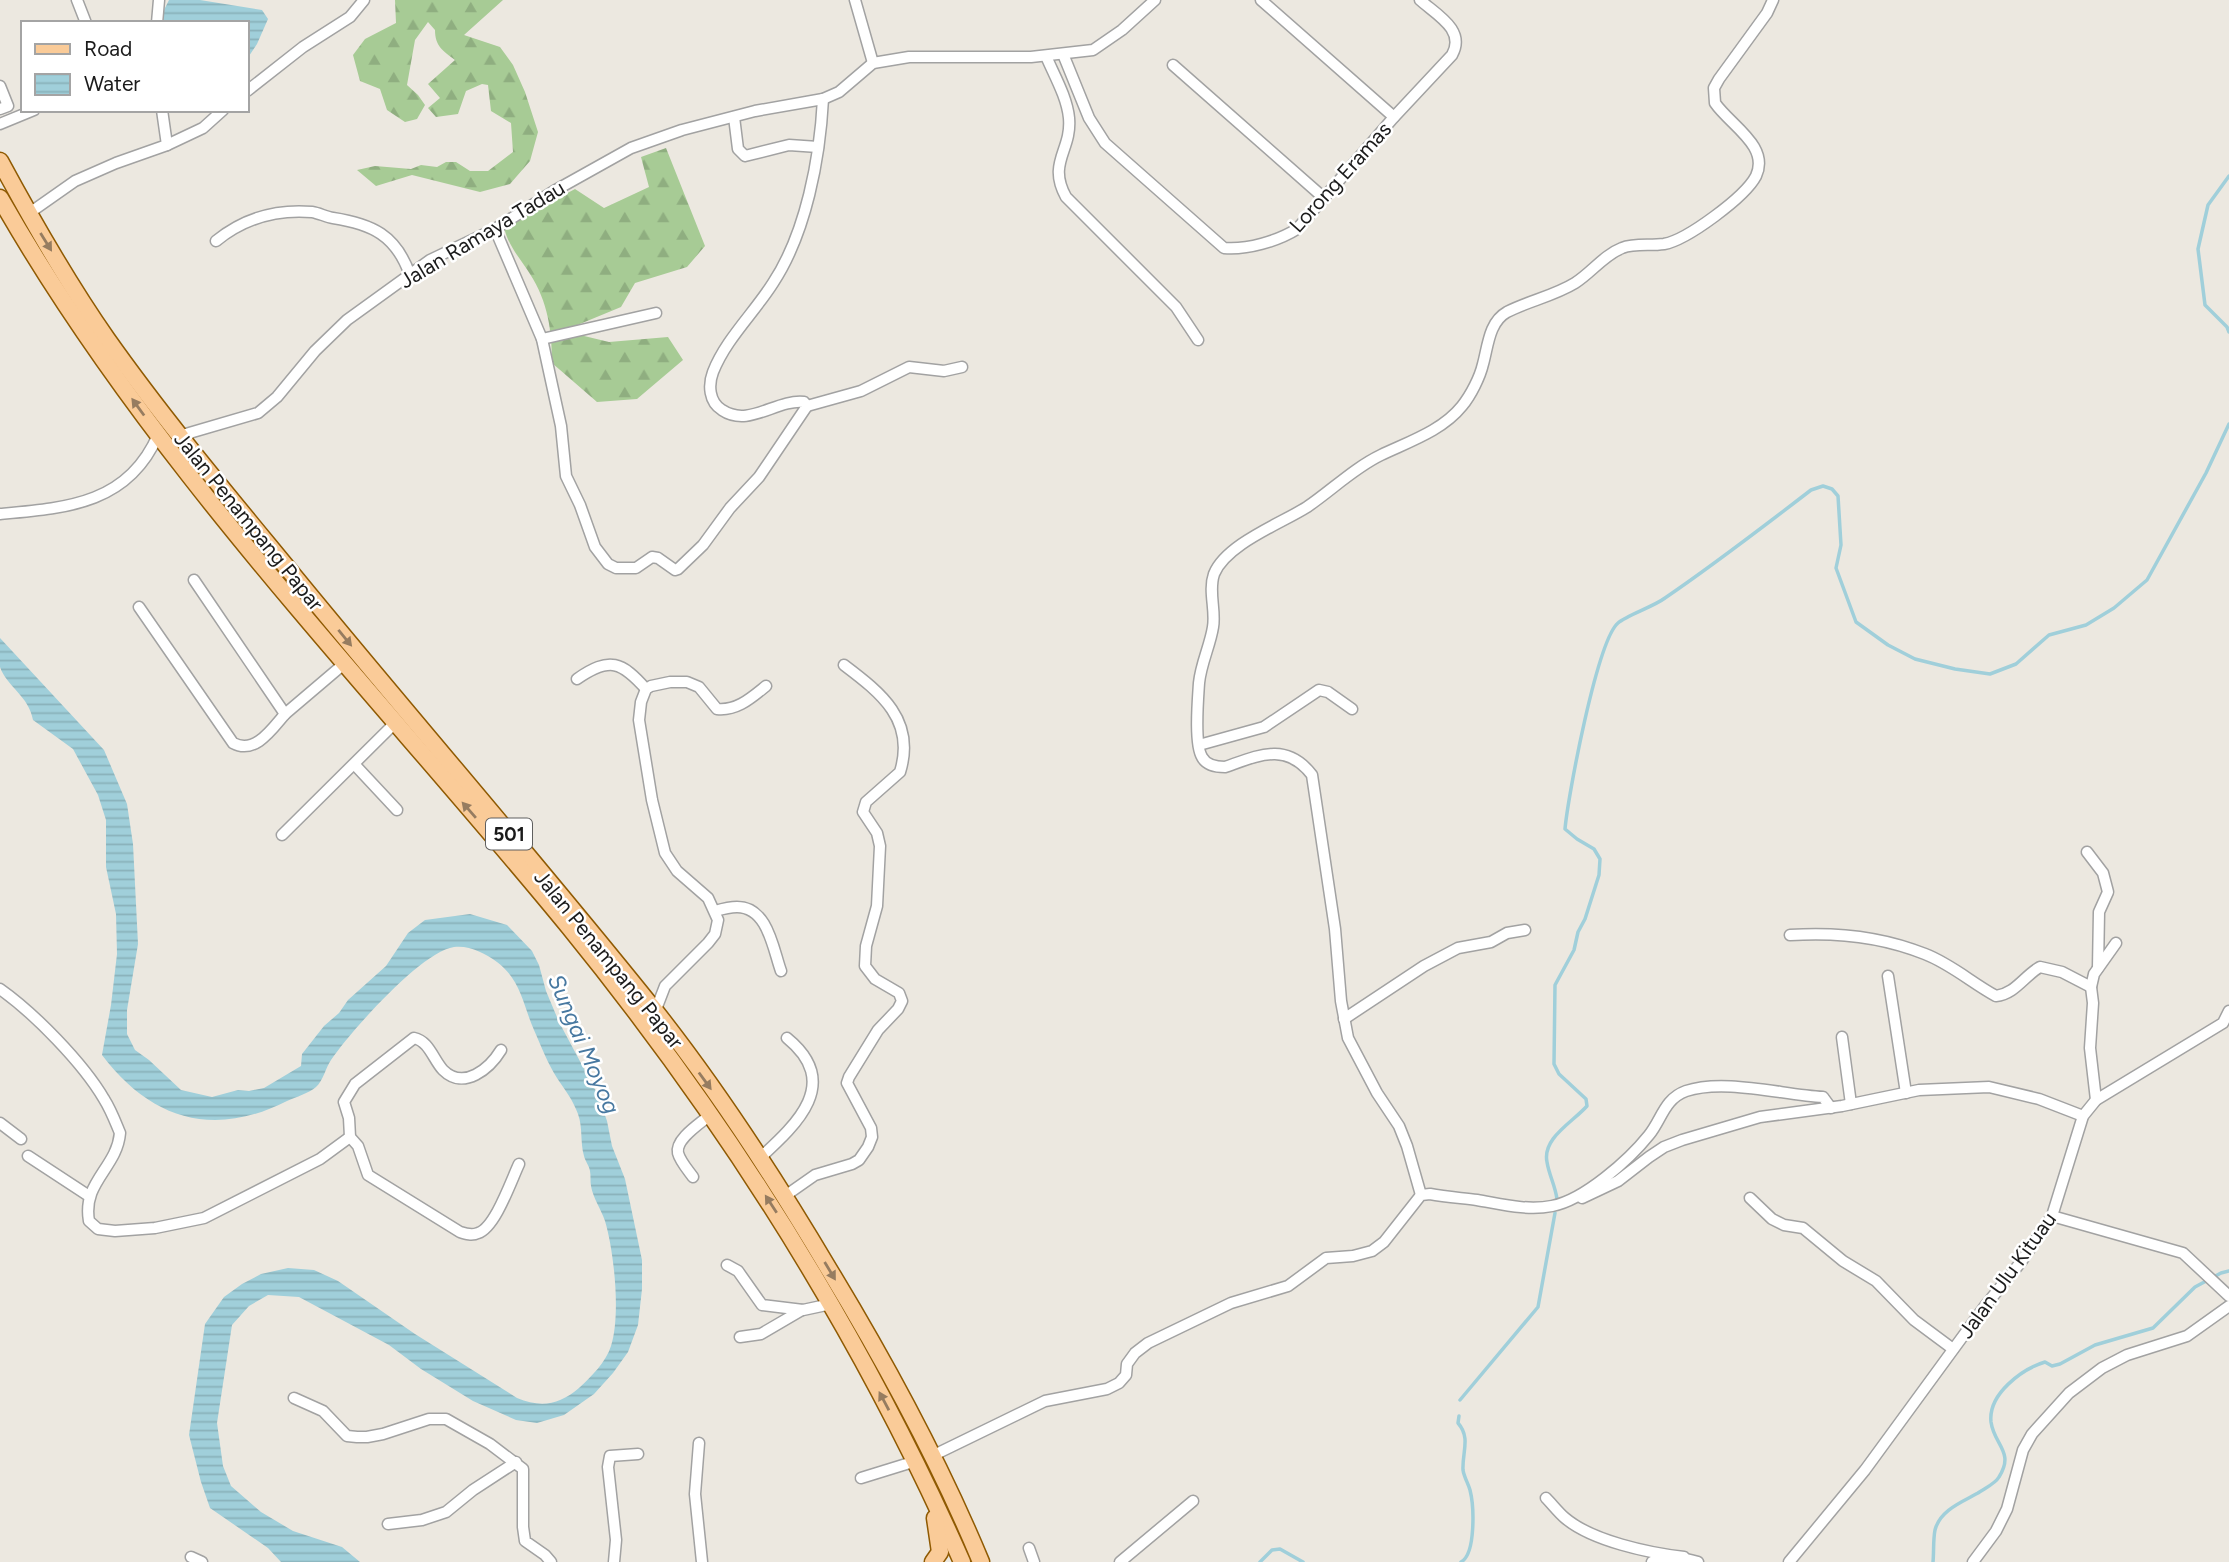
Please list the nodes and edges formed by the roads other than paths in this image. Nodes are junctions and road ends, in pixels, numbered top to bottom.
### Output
1 (77, 0) edge
2 (159, 0) edge
3 (365, 0) edge
4 (867, 0) edge
5 (1155, 0) edge
6 (1261, 0) edge
7 (1420, 0) edge
8 (1773, 0) edge
9 (857, 5) edge
10 (85, 21) edge
11 (157, 21) edge
12 (1063, 54) junction
13 (1046, 56) junction
14 (873, 63) junction
15 (1173, 65) dead end
16 (0, 86) edge
17 (248, 90) edge
18 (823, 99) junction
19 (0, 110) edge
20 (29, 112) edge
21 (162, 112) edge
22 (221, 112) edge
23 (734, 117) junction
24 (1394, 117) junction
25 (0, 124) edge
26 (167, 145) junction
27 (818, 147) junction
28 (0, 162) edge
29 (0, 198) edge
30 (1324, 198) junction
31 (28, 214) junction
32 (495, 229) junction
33 (216, 241) dead end
34 (410, 275) junction
35 (656, 313) dead end
36 (542, 339) junction
37 (1198, 340) dead end
38 (962, 367) dead end
39 (807, 406) junction
40 (158, 435) junction
41 (179, 436) junction
42 (0, 514) edge
43 (194, 580) dead end
44 (139, 607) dead end
45 (345, 663) junction
46 (844, 665) dead end
47 (577, 679) dead end
48 (766, 686) dead end
49 (646, 689) junction
50 (1352, 709) dead end
51 (285, 714) junction
52 (395, 723) junction
53 (1199, 745) junction
54 (355, 765) junction
55 (397, 810) dead end
56 (282, 835) dead end
57 (2087, 852) dead end
58 (715, 911) junction
59 (1525, 930) dead end
60 (1790, 935) dead end
61 (2116, 943) dead end
62 (2098, 968) junction
63 (781, 971) dead end
64 (1888, 976) dead end
65 (2091, 987) junction
66 (0, 989) edge
67 (655, 1012) junction
68 (2229, 1012) edge
69 (1344, 1019) junction
70 (2226, 1025) edge
71 (1842, 1037) dead end
72 (787, 1038) dead end
73 (501, 1050) dead end
74 (1906, 1093) junction
75 (2096, 1100) junction
76 (1851, 1104) junction
77 (1831, 1108) junction
78 (710, 1115) junction
79 (2083, 1116) junction
80 (0, 1123) edge
81 (1652, 1132) junction
82 (351, 1137) junction
83 (21, 1139) dead end
84 (28, 1156) dead end
85 (1649, 1157) junction
86 (760, 1158) junction
87 (519, 1164) dead end
88 (693, 1177) dead end
89 (1421, 1195) junction
90 (89, 1196) junction
91 (785, 1196) junction
92 (1749, 1198) dead end
93 (1569, 1200) junction
94 (2052, 1216) junction
95 (727, 1265) dead end
96 (2229, 1296) edge
97 (831, 1304) junction
98 (2229, 1306) edge
99 (803, 1310) junction
100 (740, 1337) dead end
101 (1953, 1349) junction
102 (294, 1398) dead end
103 (699, 1443) dead end
104 (638, 1454) dead end
105 (934, 1455) junction
106 (916, 1461) junction
107 (516, 1462) junction
108 (861, 1478) dead end
109 (1546, 1498) dead end
110 (1193, 1501) dead end
111 (936, 1504) junction
112 (388, 1524) dead end
113 (1029, 1548) dead end
114 (191, 1557) dead end
115 (1684, 1557) junction
116 (202, 1562) edge
117 (551, 1562) edge
118 (614, 1562) edge
119 (702, 1562) edge
120 (933, 1562) edge
121 (962, 1562) edge
122 (981, 1562) edge
123 (1034, 1562) edge
124 (1120, 1562) edge
125 (1652, 1562) edge
126 (1698, 1562) edge
127 (1789, 1562) edge
128 (1973, 1562) edge

1 - 10 street
2 - 11 street
3 - 17 street
4 - 9 street
5 - 12 street
6 - 24 street
7 - 24 street, Lorong Eramas
8 - 53 street
9 - 14 street
12 - 13 street
12 - 30 street, Lorong Eramas
13 - 14 street
13 - 37 street
14 - 18 street
15 - 30 street
16 - 19 street
18 - 23 street, Jalan Ramaya Tadau
18 - 27 street
20 - 25 street
21 - 26 street
22 - 26 street
23 - 27 street
23 - 32 street, Jalan Ramaya Tadau
24 - 30 street, Lorong Eramas
26 - 31 street
27 - 39 street
28 - 31 main road, Jalan Penampang Papar / 501
40 -> 29 main road, Jalan Penampang Papar / 501
31 -> 41 main road, Jalan Penampang Papar / 501
32 - 34 street, Jalan Ramaya Tadau
32 - 36 street
33 - 34 street
34 - 41 street, Jalan Ramaya Tadau
35 - 36 street
36 - 39 street
38 - 39 street
40 - 42 street
40 - 45 main road, Jalan Penampang Papar / 501
41 -> 67 main road, Jalan Penampang Papar / 501
43 - 51 street
44 - 51 street
45 - 51 street
45 - 52 main road, Jalan Penampang Papar / 501
46 - 91 street
47 - 49 street
48 - 49 street
49 - 58 street
50 - 53 street
52 - 54 street
78 -> 52 main road, Jalan Penampang Papar / 501
53 - 69 street
54 - 55 street
54 - 56 street
57 - 62 street
58 - 63 street
58 - 67 street
59 - 69 street
60 - 65 street
61 - 62 street
62 - 65 street
64 - 74 street
65 - 75 street
66 - 90 street
67 -> 86 main road, Jalan Penampang Papar / 501
68 - 70 street, Jalan Ulu Kituau
69 - 89 street
70 - 75 street, Jalan Ulu Kituau
71 - 76 street
72 - 86 street
73 - 82 street
74 - 76 street
74 - 79 street
75 - 79 street, Jalan Ulu Kituau
76 - 77 street
77 - 81 street
77 - 85 street
78 - 88 street
97 -> 78 main road, Jalan Penampang Papar / 501
79 - 94 street, Jalan Ulu Kituau
80 - 83 street
81 - 85 street
81 - 93 street
82 - 87 street
82 - 90 street
84 - 90 street
85 - 93 street
86 - 91 main road, Jalan Penampang Papar / 501
89 - 93 street
89 - 105 street
91 -> 105 main road, Jalan Penampang Papar / 501
92 - 101 street
94 - 96 street
94 - 101 street, Jalan Ulu Kituau
95 - 99 street
97 - 99 street
106 -> 97 main road, Jalan Penampang Papar / 501
98 - 128 street
99 - 100 street
101 - 127 street, Jalan Ulu Kituau
102 - 107 street
103 - 119 street
104 - 118 street
105 - 122 main road, Jalan Penampang Papar / 501
106 - 108 street
106 - 111 main road, Jalan Penampang Papar / 501
107 - 112 street
107 - 117 street
109 - 115 street
110 - 124 street
111 - 120 main road
111 - 121 main road, Jalan Penampang Papar / 501
113 - 123 street
114 - 116 street
115 - 125 street
115 - 126 street

